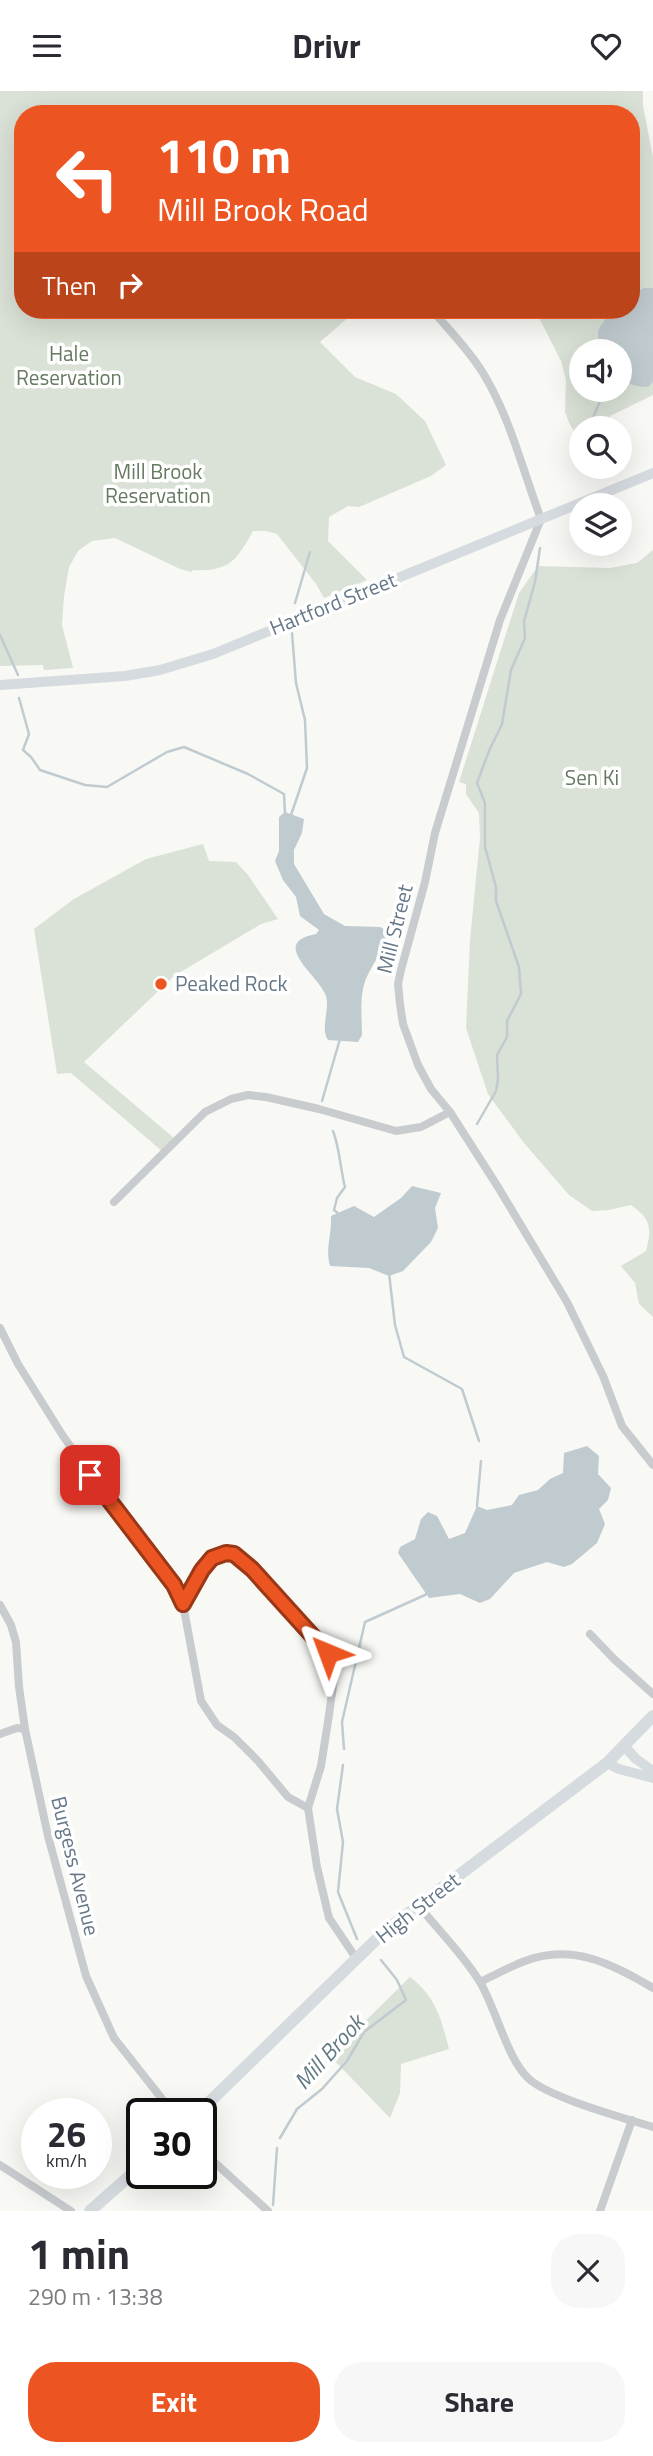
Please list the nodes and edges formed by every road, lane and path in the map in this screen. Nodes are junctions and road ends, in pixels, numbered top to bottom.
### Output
1 (440, 319) edge
2 (653, 473) edge
3 (541, 519) junction
4 (0, 685) edge
5 (450, 1112) junction
6 (114, 1202) dead end
7 (0, 1328) edge
8 (653, 1465) edge
9 (183, 1604) junction
10 (0, 1605) edge
11 (590, 1634) dead end
12 (653, 1694) edge
13 (653, 1716) edge
14 (25, 1729) junction
15 (0, 1734) edge
16 (624, 1746) junction
17 (607, 1763) junction
18 (653, 1771) edge
19 (653, 1778) edge
20 (308, 1808) junction
21 (419, 1906) junction
22 (356, 1958) junction
23 (480, 1982) junction
24 (653, 1988) edge
25 (161, 2098) edge
26 (213, 2098) edge
27 (632, 2120) junction
28 (653, 2127) edge
29 (0, 2165) edge
30 (217, 2165) edge
31 (126, 2181) edge
32 (98, 2209) edge
33 (71, 2211) edge
34 (268, 2211) edge
35 (600, 2211) edge

1 - 3 street
2 - 3 street, Hartford Street
3 - 4 street, Hartford Street
3 - 5 street, Mill Street
5 - 6 street
5 - 8 street, Mill Street
7 - 9 street
9 - 20 street
9 - 20 street
10 - 14 street, Burgess Avenue
11 - 12 street
13 - 16 main road, High Street
14 - 15 street
14 - 25 street, Burgess Avenue
16 - 17 main road, High Street
16 - 18 street
17 - 19 street
17 - 21 main road, High Street
20 - 22 street
21 - 22 main road, High Street
21 - 23 street
22 - 26 main road, High Street
23 - 24 street
23 - 27 street
27 - 28 street
27 - 35 street
29 - 33 street
30 - 34 street
31 - 32 main road

